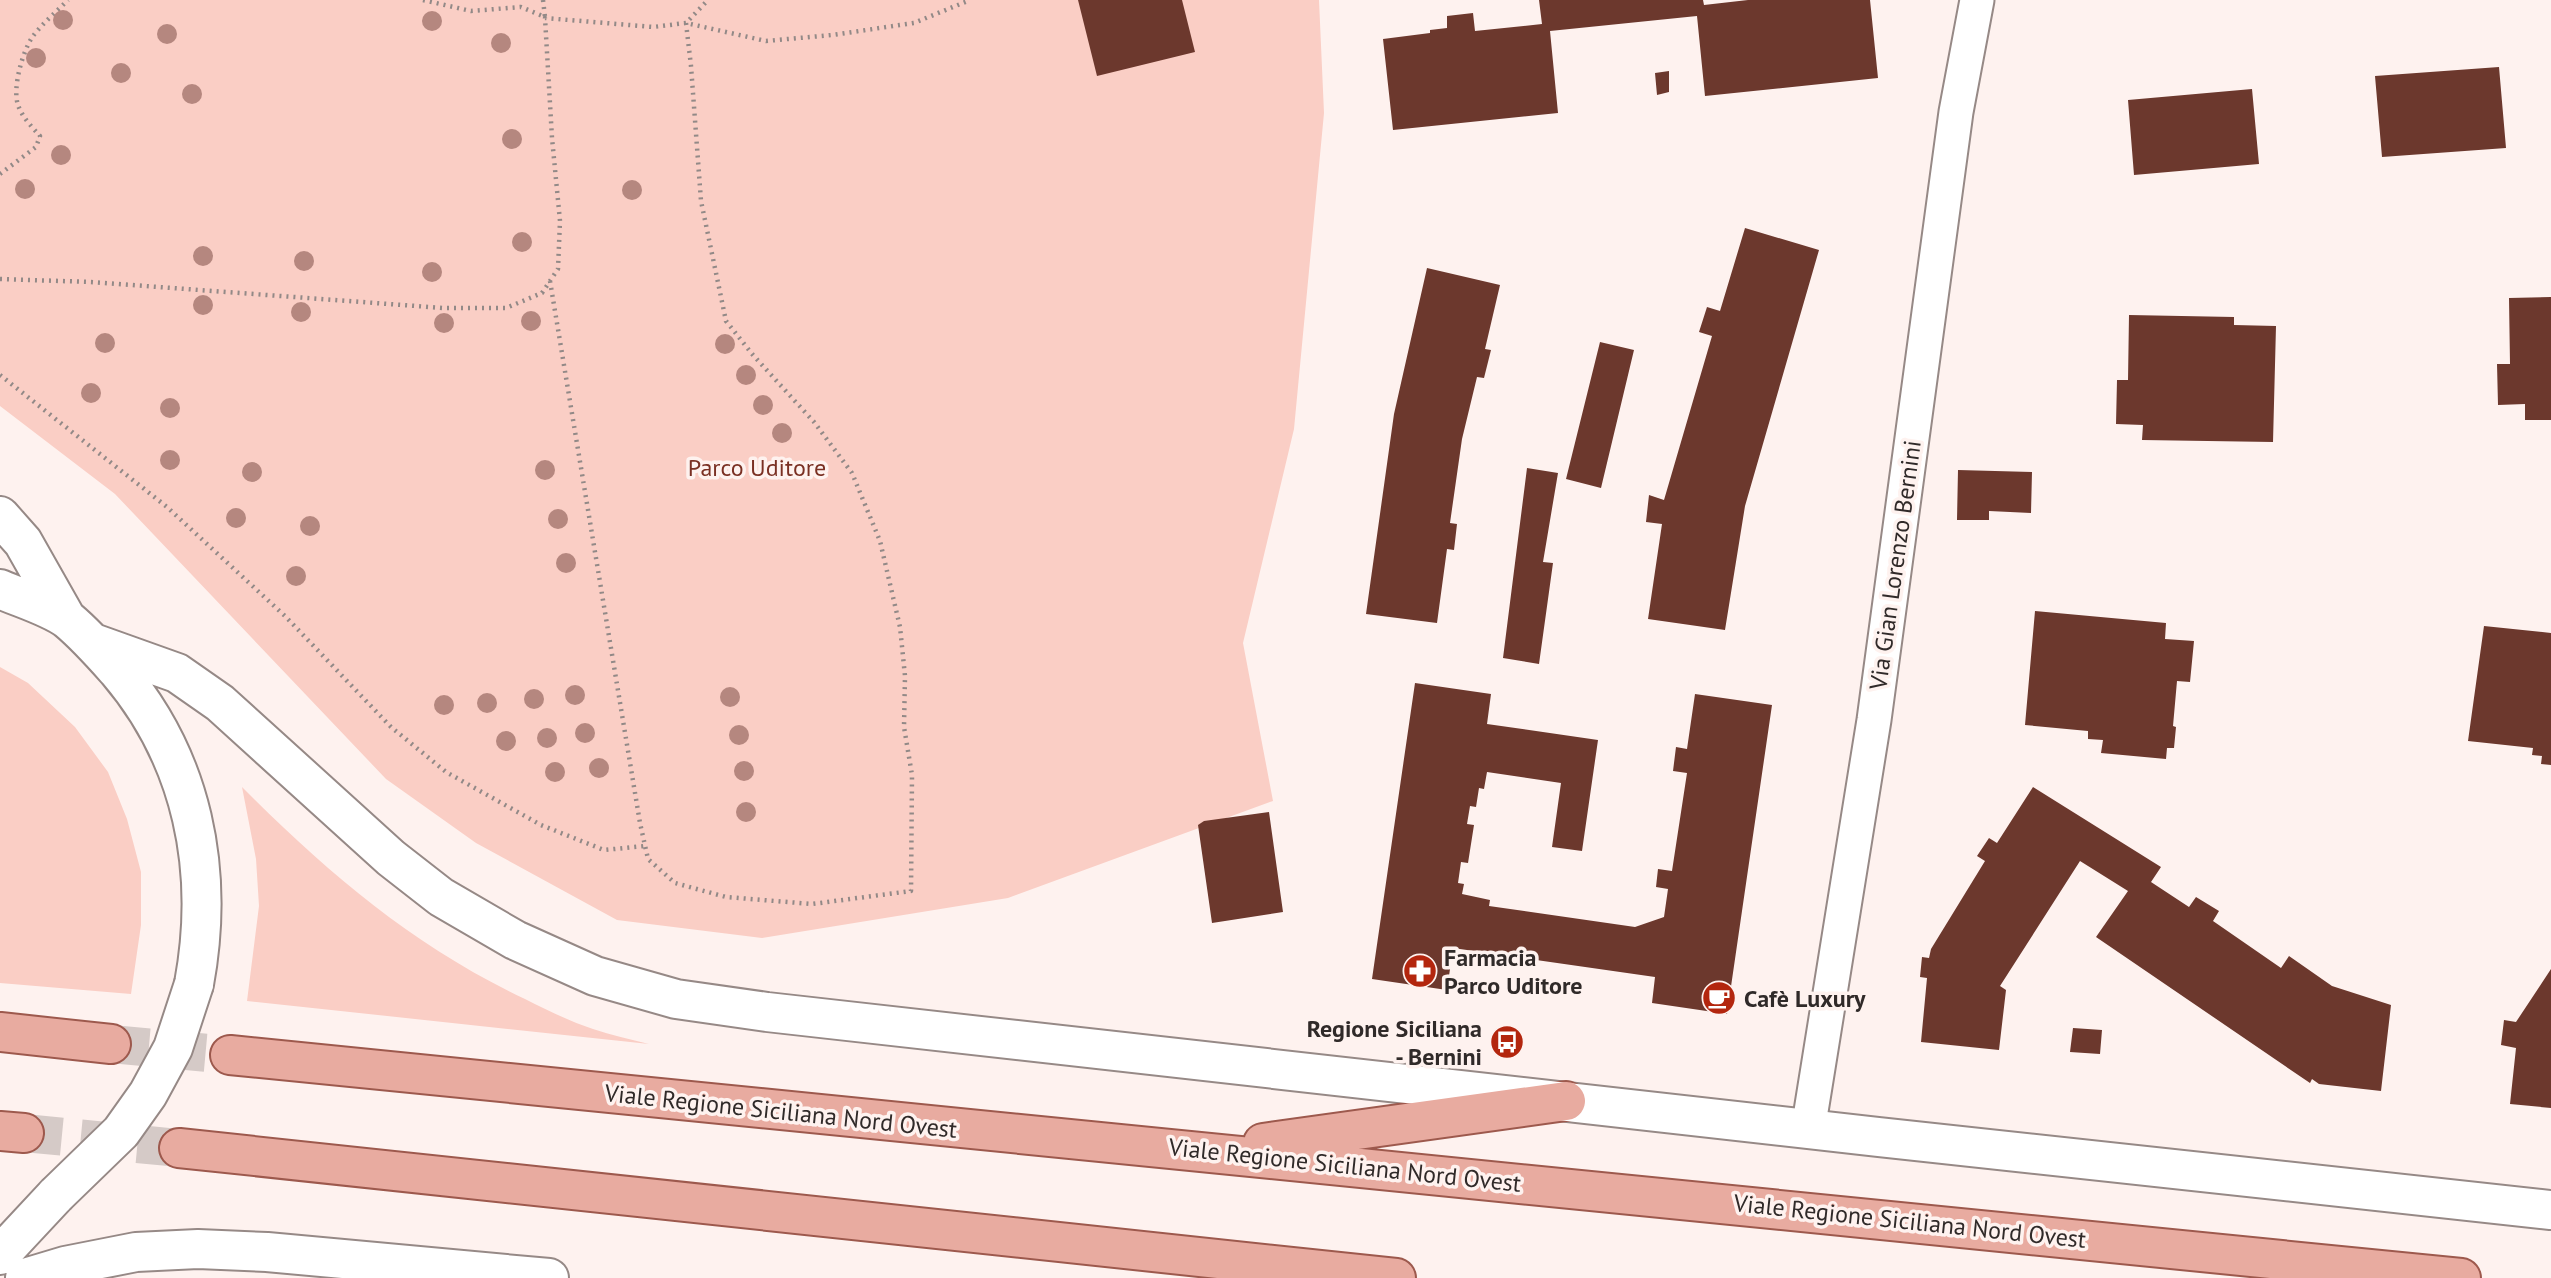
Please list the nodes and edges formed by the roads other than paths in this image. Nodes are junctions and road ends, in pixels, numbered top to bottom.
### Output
1 (1977, 0) edge
2 (0, 516) edge
3 (0, 589) edge
4 (80, 630) junction
5 (0, 1032) edge
6 (111, 1044) tunnel mouth
7 (230, 1055) tunnel mouth
8 (1566, 1101) junction
9 (1808, 1130) junction
10 (179, 1148) tunnel mouth
11 (1201, 1151) junction
12 (2551, 1210) edge
13 (0, 1255) edge
14 (25, 1278) edge
15 (550, 1278) edge
16 (1396, 1278) edge
17 (2461, 1278) edge

1 - 9 street, Via Gian Lorenzo Bernini
2 - 4 street
3 - 4 street
4 - 8 street
4 - 13 street, bridge
5 - 6 main road
7 - 11 main road, Viale Regione Siciliana Nord Ovest
8 - 9 street
8 - 11 main road
9 - 12 street
10 - 16 main road
11 - 17 main road, Viale Regione Siciliana Nord Ovest
14 - 15 street

